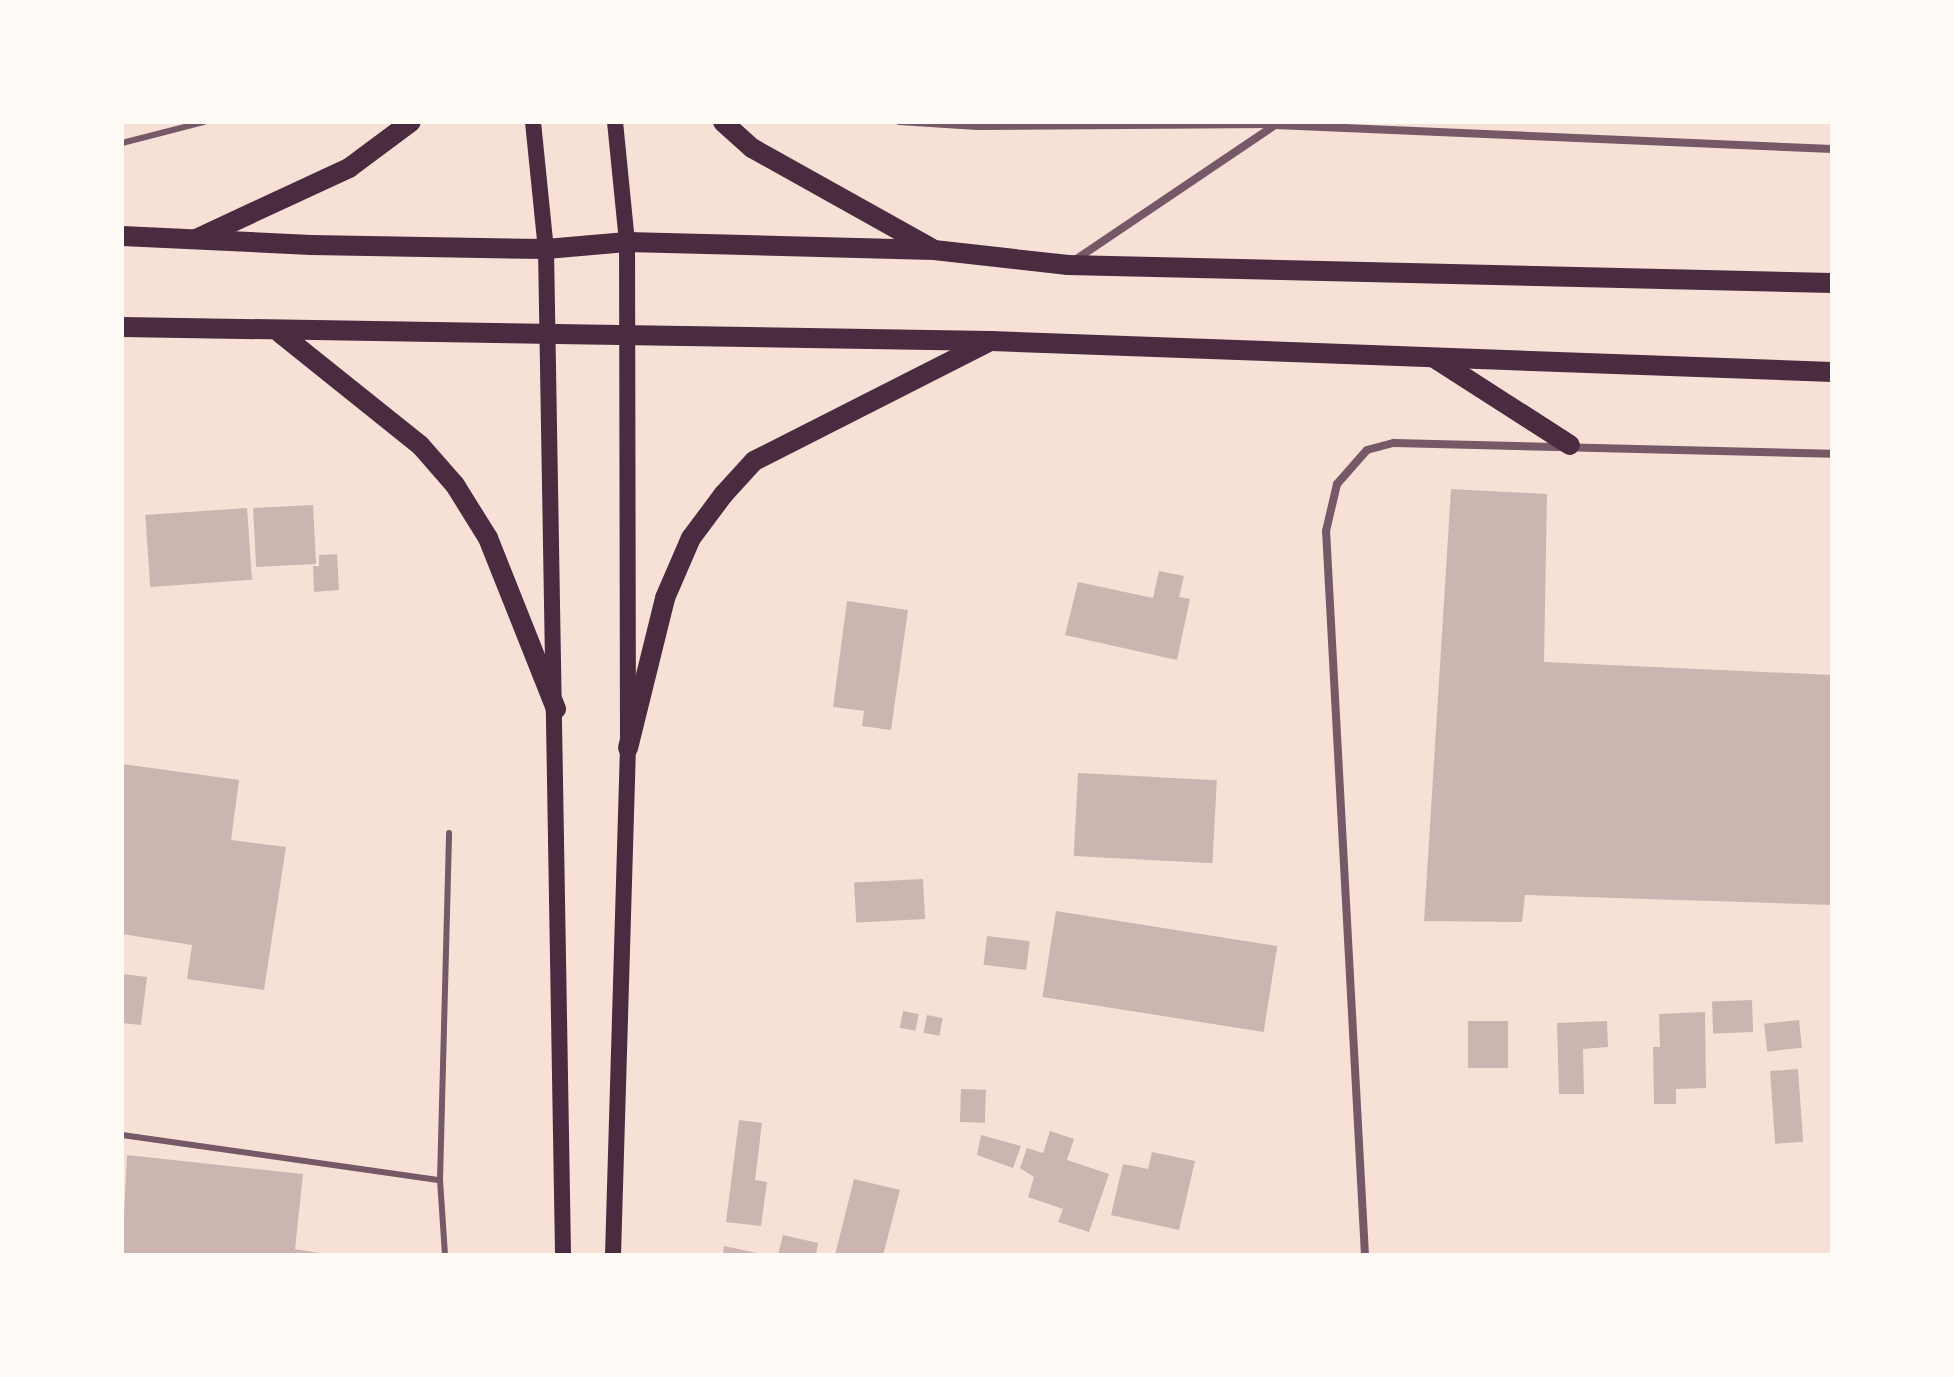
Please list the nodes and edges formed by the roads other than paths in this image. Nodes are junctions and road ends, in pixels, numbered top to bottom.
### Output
1 (204, 122) edge
2 (411, 122) edge
3 (533, 122) edge
4 (615, 122) edge
5 (723, 122) edge
6 (899, 122) edge
7 (977, 124) edge
8 (1275, 125) junction
9 (122, 143) edge
10 (1832, 149) edge
11 (122, 236) edge
12 (193, 241) junction
13 (627, 242) junction
14 (546, 249) junction
15 (934, 250) junction
16 (1068, 265) junction
17 (1832, 283) edge
18 (122, 327) edge
19 (280, 333) junction
20 (547, 333) junction
21 (627, 335) junction
22 (991, 341) junction
23 (1436, 359) junction
24 (1832, 372) edge
25 (1570, 445) junction
26 (1832, 454) edge
27 (556, 709) junction
28 (628, 748) junction
29 (449, 833) dead end
30 (122, 1135) edge
31 (440, 1180) junction
32 (445, 1255) edge
33 (563, 1255) edge
34 (613, 1255) edge
35 (1365, 1255) edge

1 - 9 lane
2 - 12 main road
3 - 14 main road
4 - 13 main road
5 - 15 main road
6 - 7 lane
7 - 8 lane
8 - 10 street
8 - 16 street
11 - 12 main road
12 - 14 main road
13 - 14 main road
13 - 15 main road
13 - 21 main road
14 - 20 main road
15 - 16 main road
16 - 17 main road
18 - 19 main road
19 - 20 main road
19 - 27 main road
20 - 21 main road
20 - 27 main road
21 - 22 main road
21 - 28 main road
22 - 23 main road
22 - 28 main road
23 - 24 main road
23 - 25 main road
25 - 26 street
25 - 35 street
27 - 33 main road
28 - 34 main road
29 - 31 lane
30 - 31 lane
31 - 32 lane

